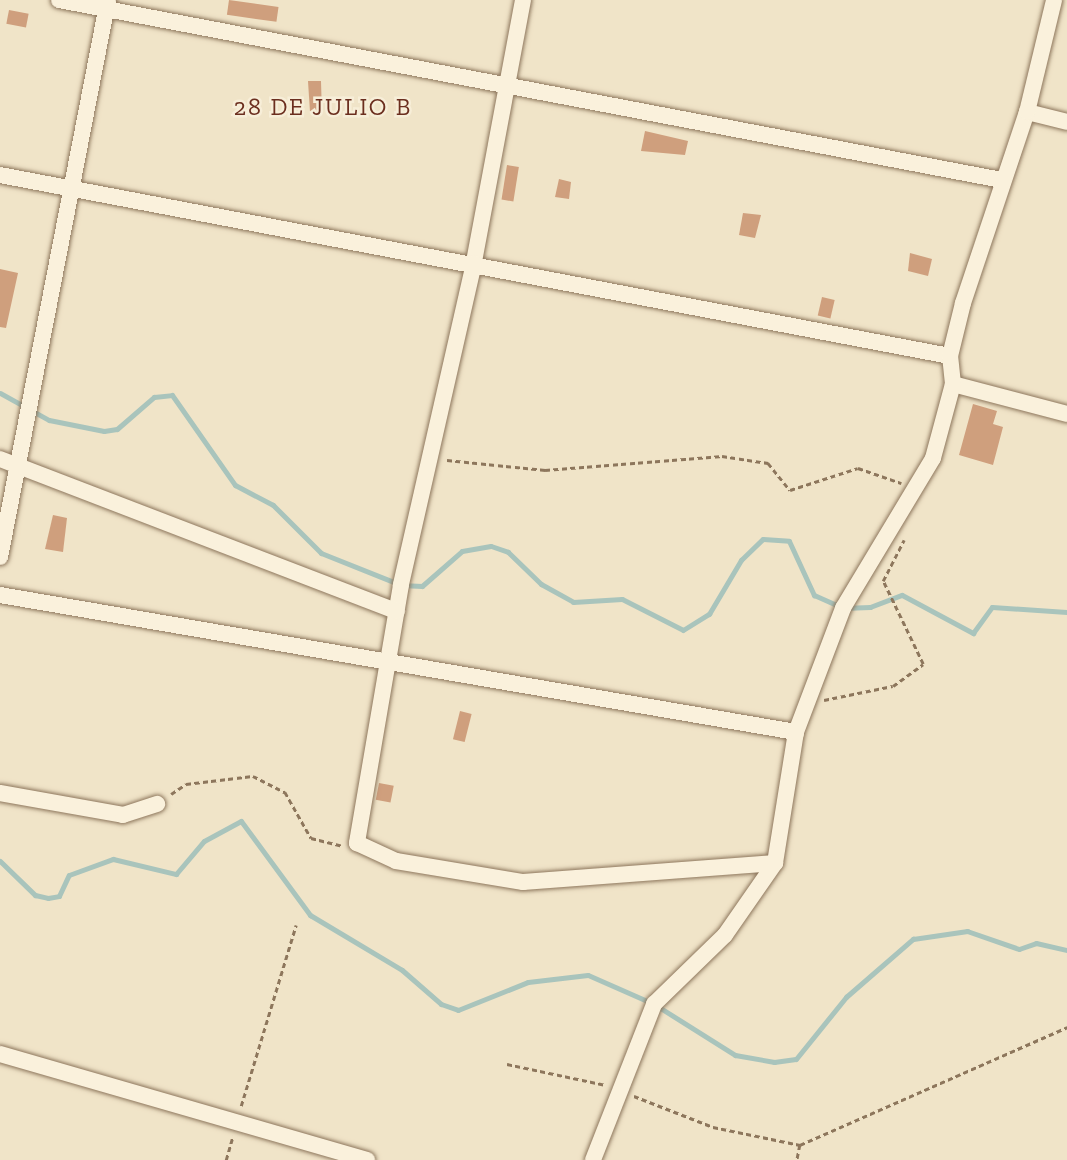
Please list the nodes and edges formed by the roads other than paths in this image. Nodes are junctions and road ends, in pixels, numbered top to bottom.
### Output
1 (59, 0) edge
2 (523, 0) edge
3 (1054, 0) edge
4 (107, 4) edge
5 (507, 86) junction
6 (1027, 112) junction
7 (1067, 122) edge
8 (0, 175) edge
9 (1002, 180) junction
10 (72, 190) junction
11 (474, 263) junction
12 (950, 356) junction
13 (953, 384) junction
14 (1067, 414) edge
15 (0, 459) edge
16 (21, 466) junction
17 (0, 557) edge
18 (0, 594) edge
19 (397, 611) junction
20 (386, 666) junction
21 (796, 733) junction
22 (0, 793) edge
23 (157, 804) road end
24 (775, 863) junction
25 (0, 1054) edge
26 (367, 1160) edge
27 (593, 1160) edge

1 - 4 street
2 - 5 street
3 - 6 street
4 - 5 street
4 - 10 street
5 - 9 street
5 - 11 street
6 - 7 street
6 - 9 street
8 - 10 street
9 - 12 street
10 - 11 street
10 - 16 street
11 - 12 street
11 - 19 street
12 - 13 street
13 - 14 street
13 - 21 street
15 - 16 street
16 - 17 street
16 - 19 street
18 - 20 street
19 - 20 street
20 - 21 street
20 - 24 street
21 - 24 street
22 - 23 street
24 - 27 street
25 - 26 street

